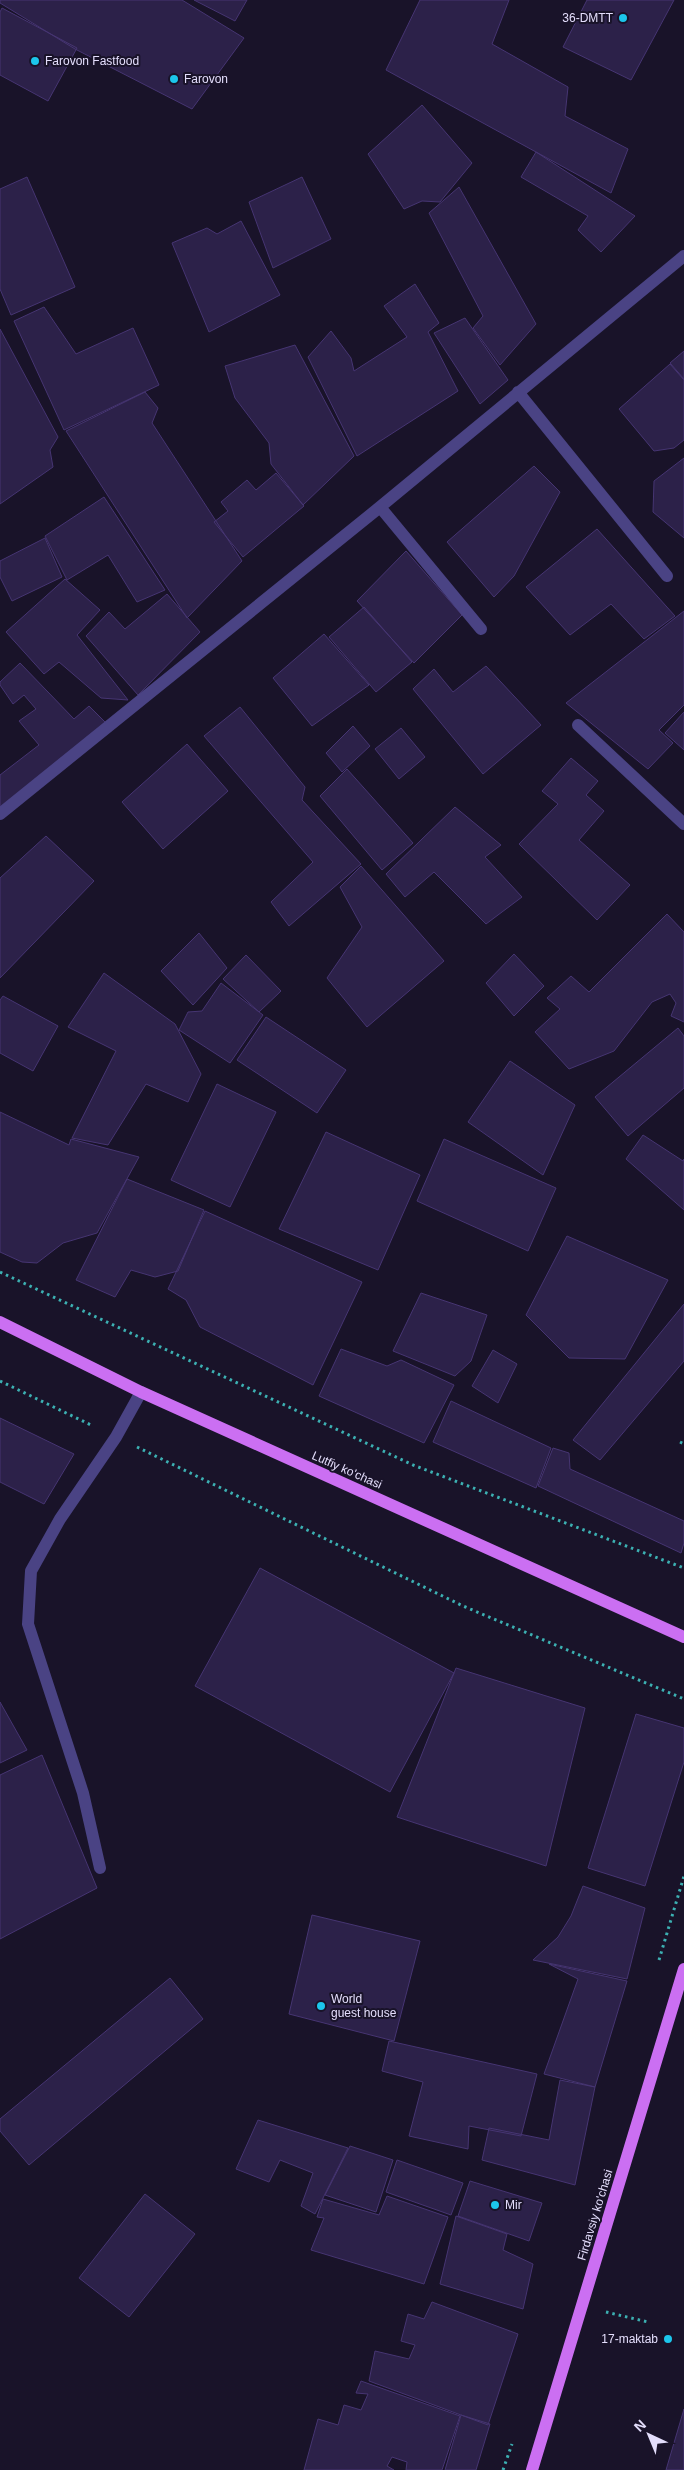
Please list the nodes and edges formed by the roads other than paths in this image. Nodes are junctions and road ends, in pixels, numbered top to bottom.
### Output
1 (684, 256) edge
2 (518, 392) junction
3 (380, 507) junction
4 (667, 576) dead end
5 (481, 629) dead end
6 (578, 725) dead end
7 (0, 814) edge
8 (684, 824) edge
9 (0, 1322) edge
10 (141, 1392) junction
11 (684, 1637) edge
12 (100, 1868) dead end
13 (684, 1969) edge
14 (532, 2470) edge

1 - 2 lane
2 - 3 lane
2 - 4 lane
3 - 5 lane
3 - 7 lane
6 - 8 lane
9 - 10 main road, Lutfiy ko'chasi
10 - 11 main road, Lutfiy ko'chasi
10 - 12 lane
13 - 14 main road, Firdavsiy ko'chasi

